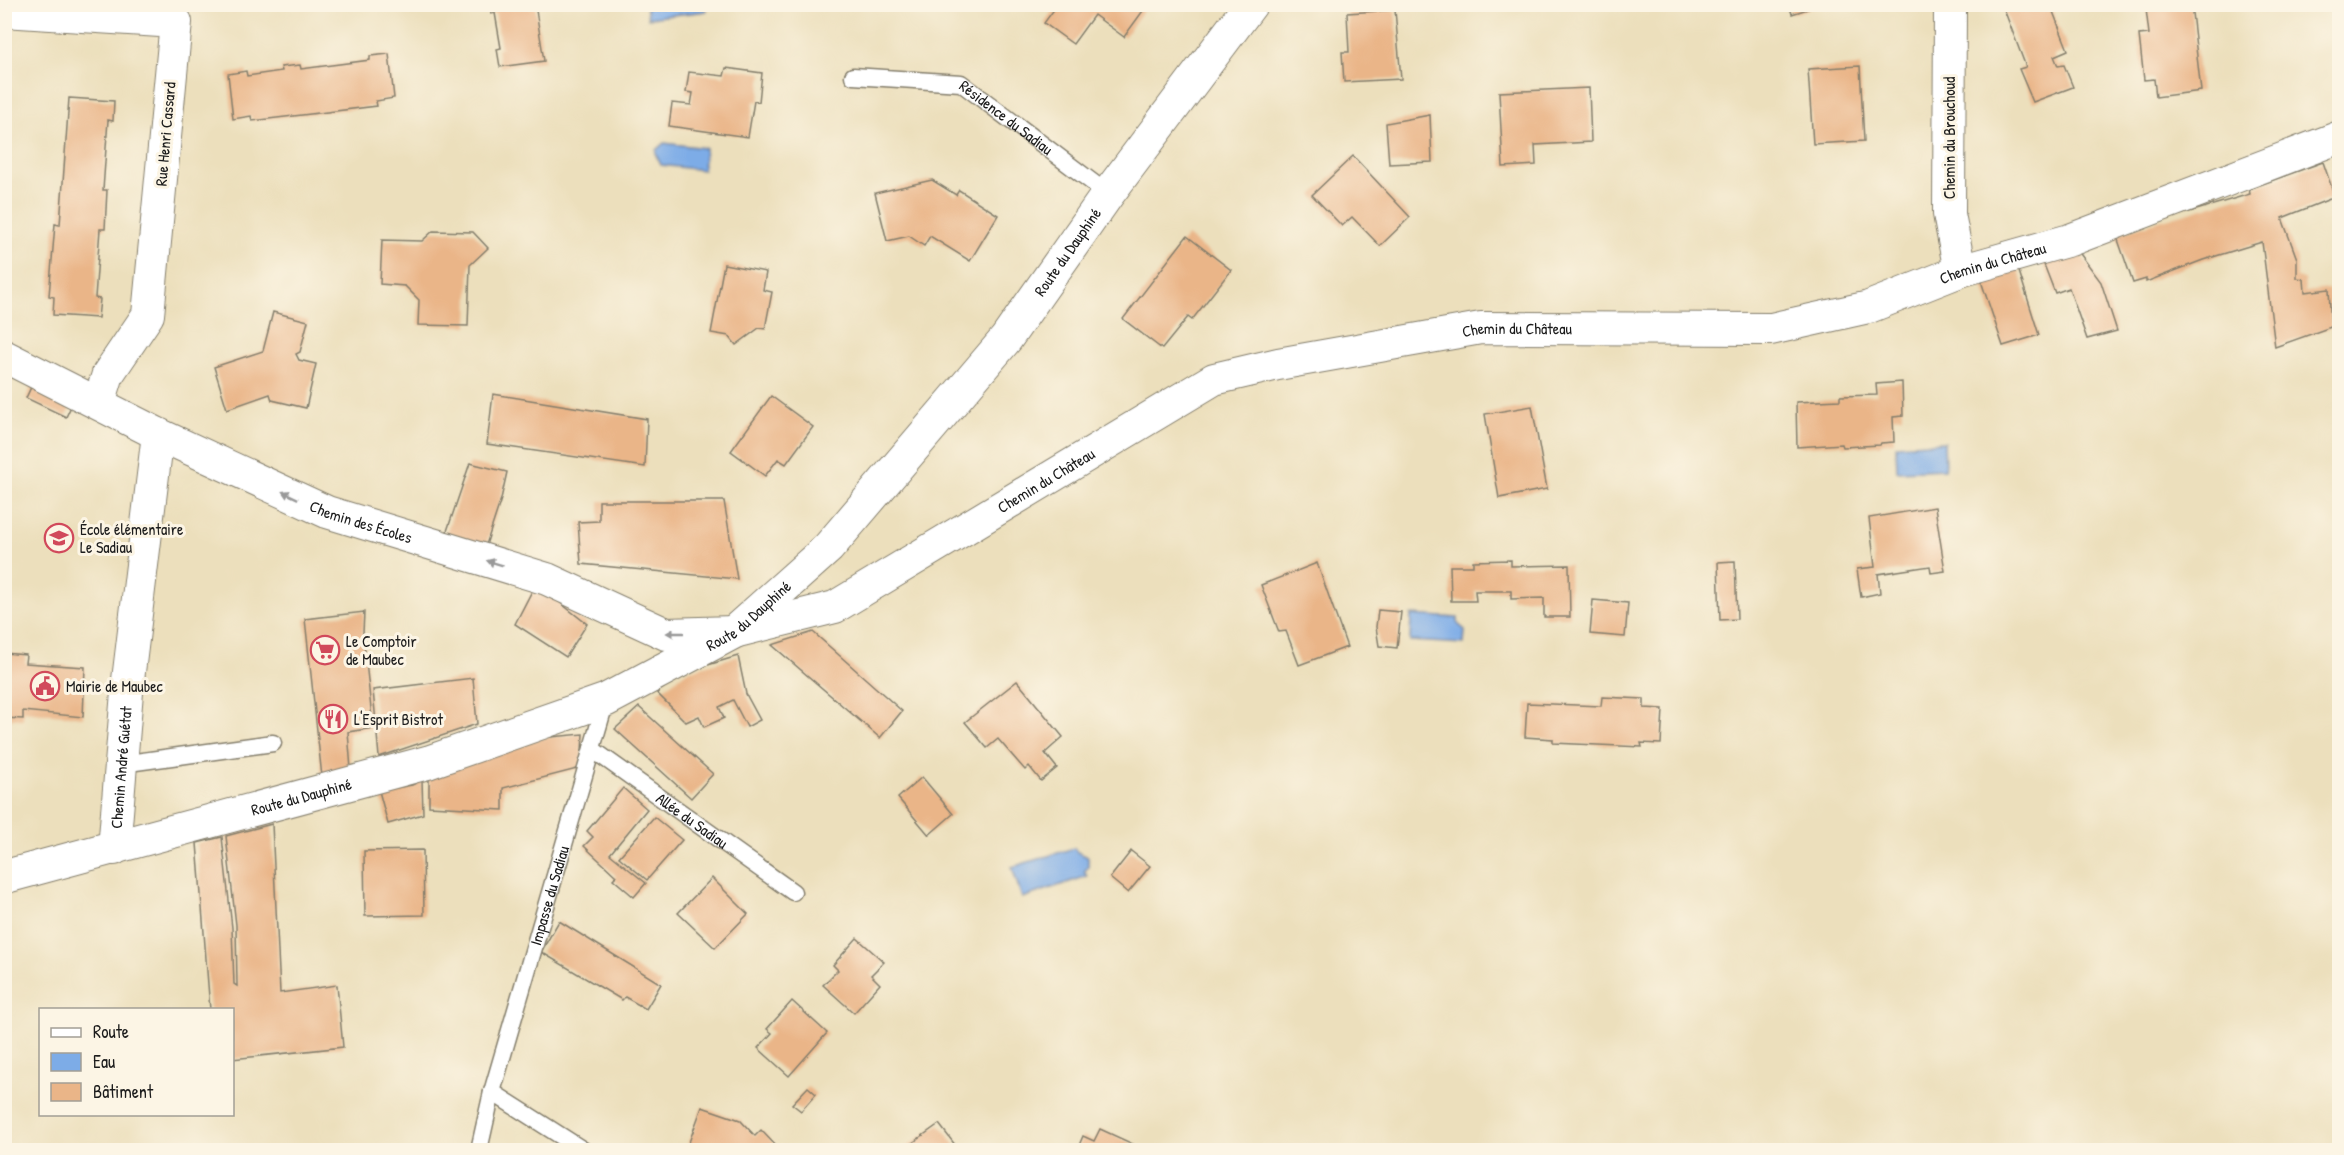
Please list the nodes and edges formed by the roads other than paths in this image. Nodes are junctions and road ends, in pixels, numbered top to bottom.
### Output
1 (1251, 4) edge
2 (1950, 4) edge
3 (4, 11) edge
4 (853, 76) dead end
5 (2340, 137) edge
6 (1108, 194) junction
7 (1960, 271) junction
8 (4, 356) edge
9 (99, 403) junction
10 (158, 434) junction
11 (734, 632) junction
12 (606, 700) junction
13 (273, 743) dead end
14 (592, 749) junction
15 (121, 764) junction
16 (114, 849) junction
17 (4, 877) edge
18 (793, 892) dead end
19 (492, 1092) junction
20 (479, 1150) edge
21 (584, 1150) edge

1 - 6 street, Route du Dauphiné
2 - 7 street, Chemin du Brouchoud
3 - 9 street, Rue Henri Cassard
4 - 6 lane, Résidence du Sadiau
5 - 7 street, Chemin du Château
6 - 11 street, Route du Dauphiné
7 - 11 street, Chemin du Château
8 - 9 street, Chemin des Écoles
9 - 10 street, Chemin des Écoles
11 -> 10 street, Chemin des Écoles
10 - 15 street, Chemin André Guétat
11 - 12 street, Route du Dauphiné
12 - 14 lane, Impasse du Sadiau
12 - 16 street, Route du Dauphiné
13 - 15 lane
14 - 18 lane, Allée du Sadiau
14 - 19 lane, Impasse du Sadiau
15 - 16 street, Chemin André Guétat
16 - 17 street, Route du Dauphiné
19 - 20 lane, Impasse du Sadiau
19 - 21 lane

